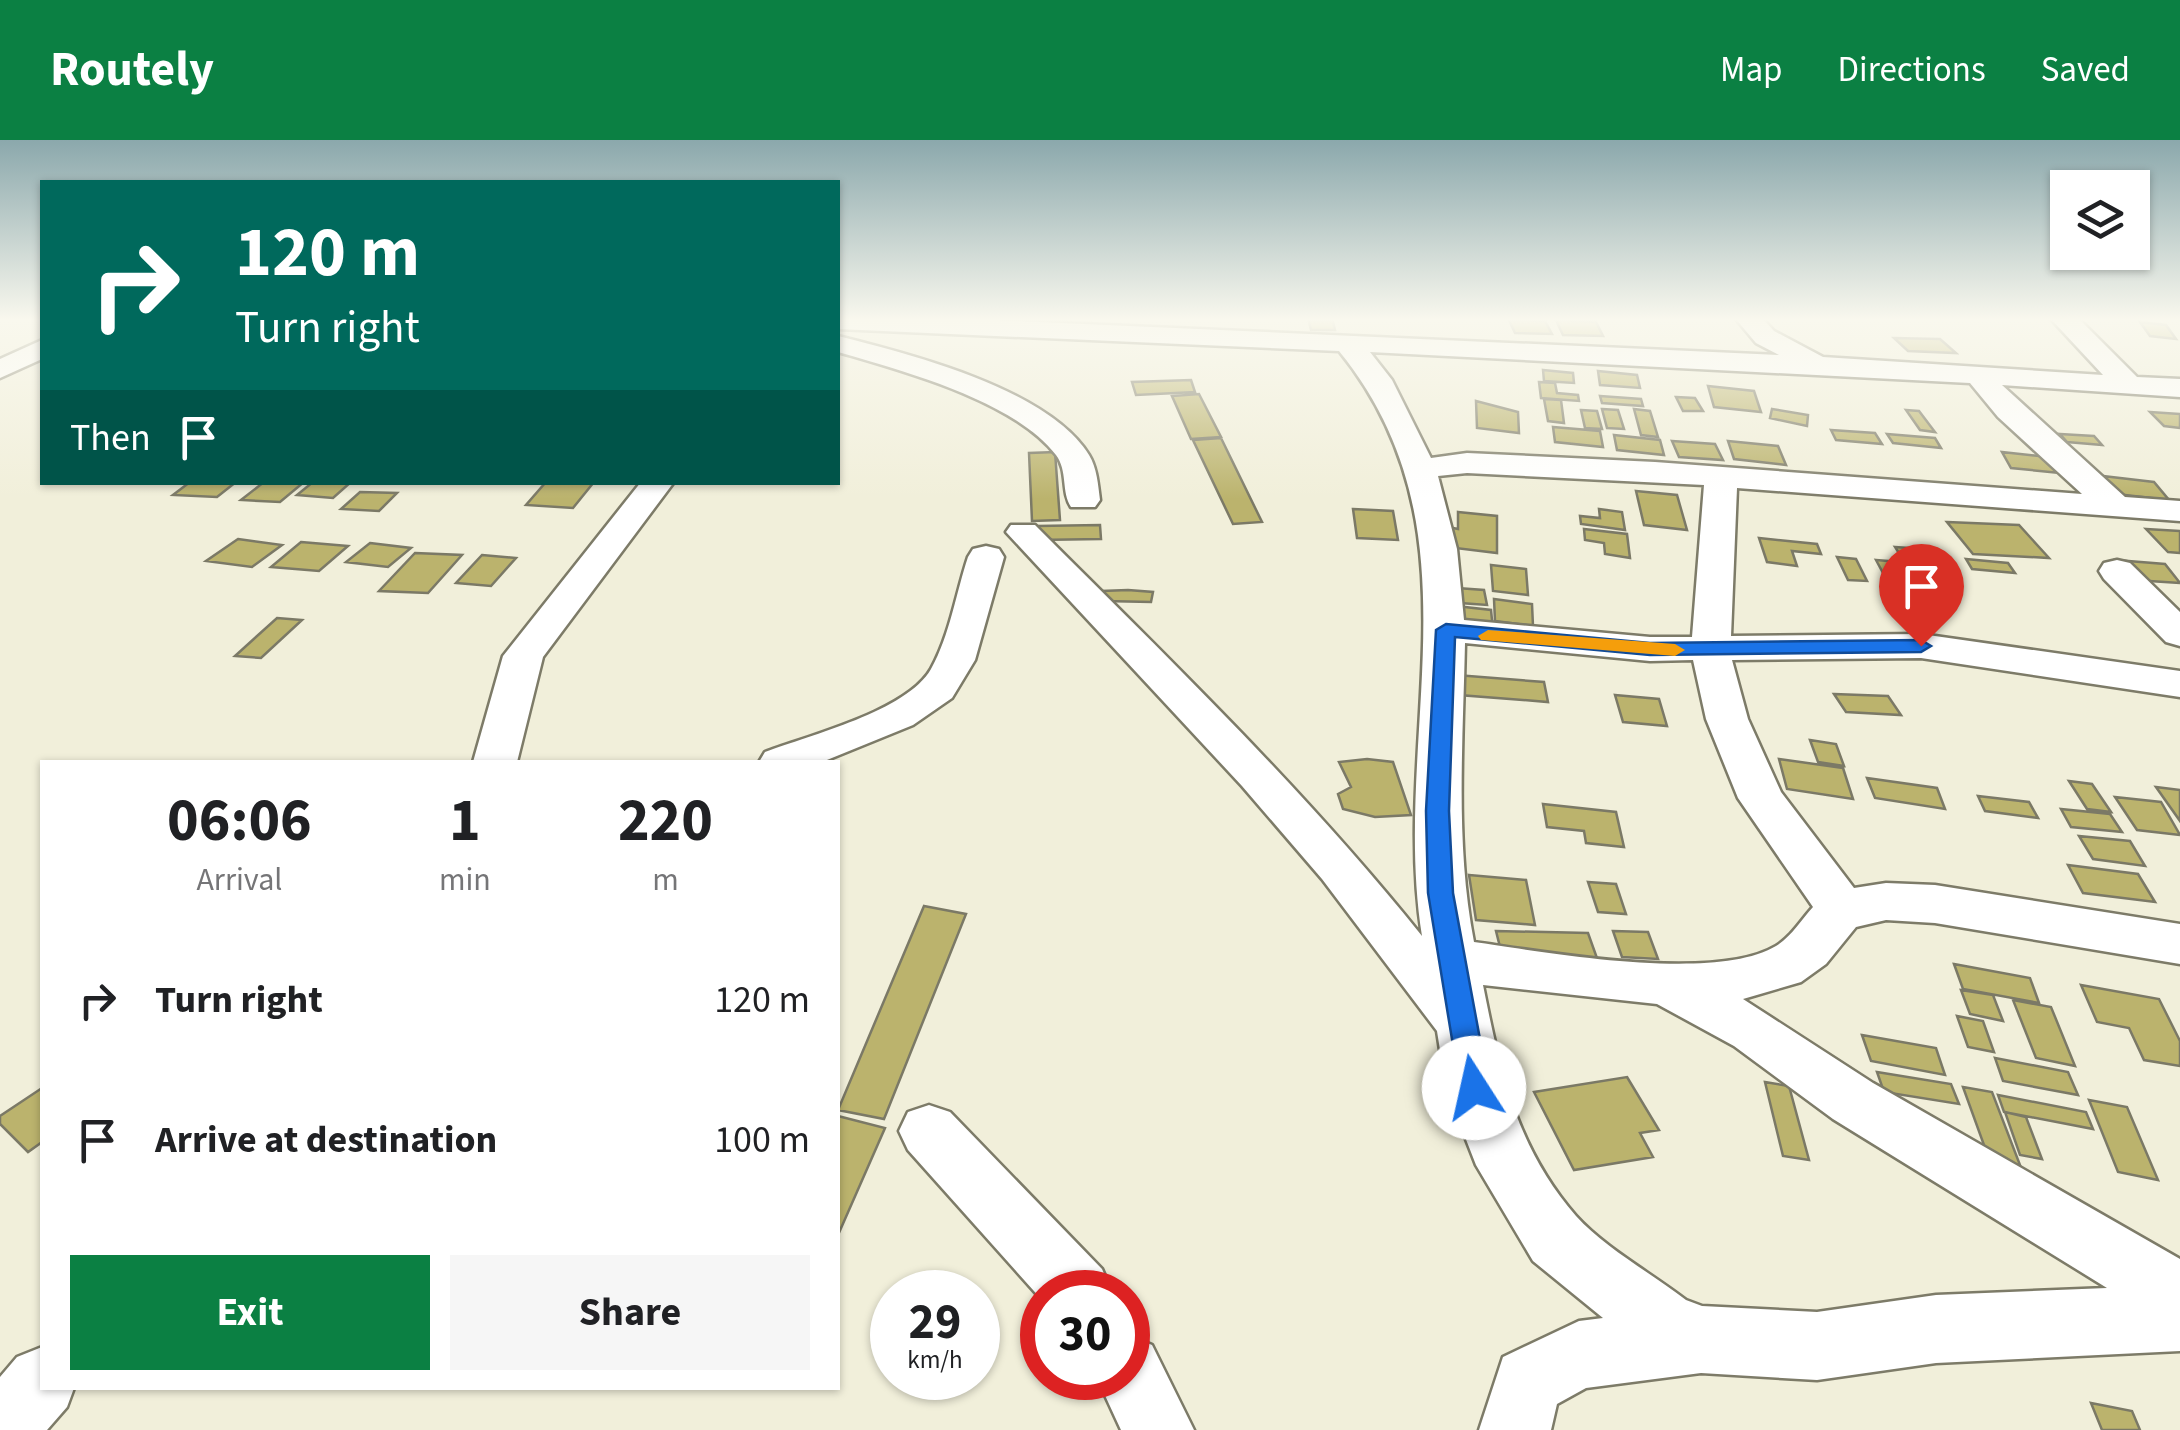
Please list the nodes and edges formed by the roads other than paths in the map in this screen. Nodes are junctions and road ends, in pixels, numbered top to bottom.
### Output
1 (941, 378) edge
2 (1377, 378) edge
3 (1981, 378) edge
4 (2047, 378) edge
5 (2121, 378) edge
6 (2126, 383) junction
7 (2180, 388) edge
8 (1420, 469) junction
9 (1721, 476) junction
10 (656, 485) edge
11 (1083, 500) dead end
12 (2112, 504) junction
13 (2180, 511) edge
14 (1023, 532) dead end
15 (986, 557) dead end
16 (2116, 571) dead end
17 (1446, 630) junction
18 (2180, 634) edge
19 (1710, 650) junction
20 (2180, 684) edge
21 (496, 760) edge
22 (786, 760) edge
23 (1841, 908) junction
24 (2180, 944) edge
25 (1448, 959) junction
26 (1662, 982) junction
27 (1464, 1028) junction
28 (930, 1131) dead end
29 (1059, 1270) edge
30 (2180, 1296) edge
31 (2180, 1318) edge
32 (1702, 1340) junction
33 (40, 1384) edge
34 (1143, 1400) edge
35 (2, 1430) edge
36 (1158, 1430) edge
37 (1515, 1430) edge

1 - 11 street
2 - 8 street
3 - 12 street
4 - 6 street
5 - 6 street
6 - 7 street
8 - 9 street
8 - 17 street
9 - 12 street
9 - 19 street
10 - 21 street
12 - 13 street
14 - 27 street
15 - 22 street
16 - 18 street
17 - 19 street
17 - 25 street
19 - 20 street
19 - 23 street
23 - 24 street
23 - 26 street
25 - 26 street
25 - 27 street
26 - 30 street
27 - 32 street
28 - 29 street
31 - 32 street
32 - 37 street
33 - 35 street
34 - 36 street

